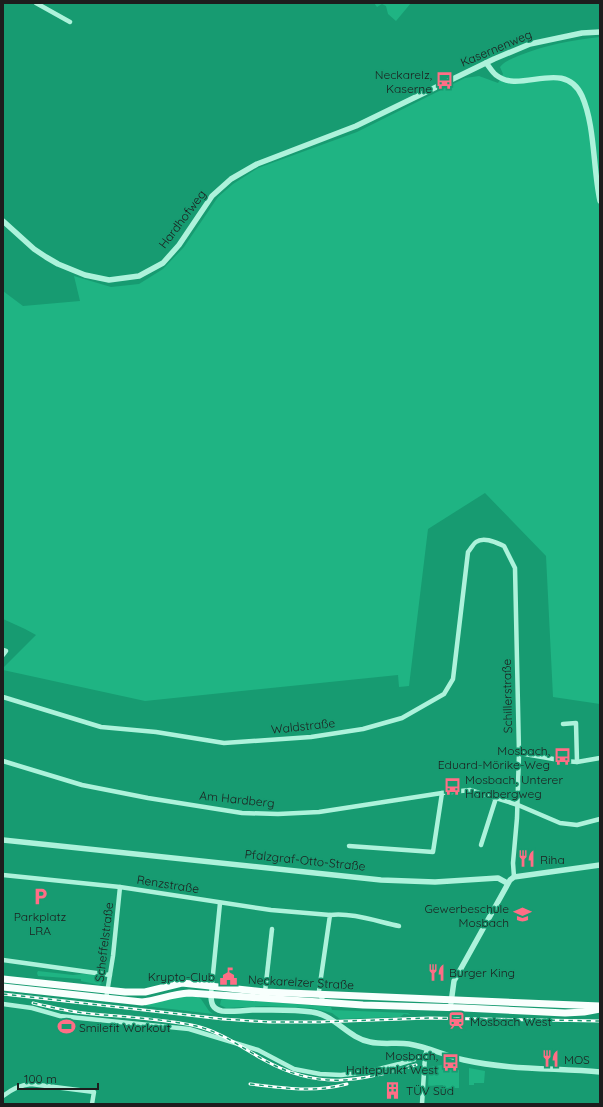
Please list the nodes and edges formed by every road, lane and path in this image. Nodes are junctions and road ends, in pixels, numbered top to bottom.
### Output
1 (36, 3) edge
2 (70, 22) dead end
3 (600, 32) edge
4 (486, 63) junction
5 (448, 81) joint
6 (600, 201) edge
7 (3, 221) edge
8 (477, 542) joint
9 (3, 650) edge
10 (3, 655) edge
11 (3, 697) edge
12 (564, 724) dead end
13 (519, 753) junction
14 (600, 758) edge
15 (3, 761) edge
16 (577, 762) junction
17 (442, 792) junction
18 (496, 798) junction
19 (518, 805) junction
20 (600, 820) edge
21 (3, 840) edge
22 (481, 845) dead end
23 (349, 846) dead end
24 (600, 865) edge
25 (3, 875) edge
26 (514, 877) junction
27 (507, 884) junction
28 (120, 887) junction
29 (220, 903) junction
30 (330, 915) junction
31 (399, 926) dead end
32 (272, 929) dead end
33 (3, 960) edge
34 (110, 975) junction
35 (3, 979) edge
36 (212, 982) junction
37 (3, 987) edge
38 (108, 989) junction
39 (265, 992) junction
40 (211, 994) junction
41 (320, 995) junction
42 (106, 999) junction
43 (452, 999) junction
44 (326, 1003) junction
45 (3, 1004) edge
46 (600, 1006) edge
47 (451, 1007) junction
48 (600, 1009) edge
49 (427, 1049) junction
50 (425, 1056) junction
51 (600, 1072) edge
52 (3, 1096) edge
53 (92, 1104) edge
54 (422, 1104) edge

1 - 2 street
3 - 4 street, Kasernenweg
4 - 5 street, Kasernenweg
4 - 6 street
5 - 7 street, Hardhofweg
8 - 11 street, Waldstraße
8 - 13 street, Schillerstraße
9 - 10 street
12 - 16 street
13 - 16 street
13 - 19 street, Schillerstraße
14 - 16 street
15 - 17 street, Am Hardberg
17 - 18 street, Am Hardberg
17 - 23 street
18 - 19 street, Am Hardberg
18 - 22 street
19 - 20 street, Am Hardberg
19 - 26 street, Schillerstraße
21 - 27 street, Pfalzgraf-Otto-Straße
24 - 26 street
25 - 28 street, Renzstraße
26 - 27 street
27 - 43 street
28 - 29 street, Renzstraße
28 - 34 street, Scheffelstraße
29 - 30 street, Renzstraße
29 - 36 street
30 - 31 street, Renzstraße
30 - 41 street
32 - 39 street
33 - 34 street
34 - 38 street, Scheffelstraße
35 - 38 main road, Neckarelzer Straße
36 - 38 main road, Neckarelzer Straße
36 - 39 main road, Neckarelzer Straße
36 - 40 street
37 - 42 main road
38 - 42 street, Scheffelstraße
39 - 41 main road, Neckarelzer Straße
40 - 42 main road
40 - 44 main road
40 - 49 street
41 - 43 main road, Neckarelzer Straße
41 - 44 street
43 - 46 main road, Neckarelzer Straße
43 - 47 street
44 - 47 main road
45 - 50 street
47 - 48 main road
49 - 50 street
49 - 51 street
50 - 54 street
52 - 53 street

